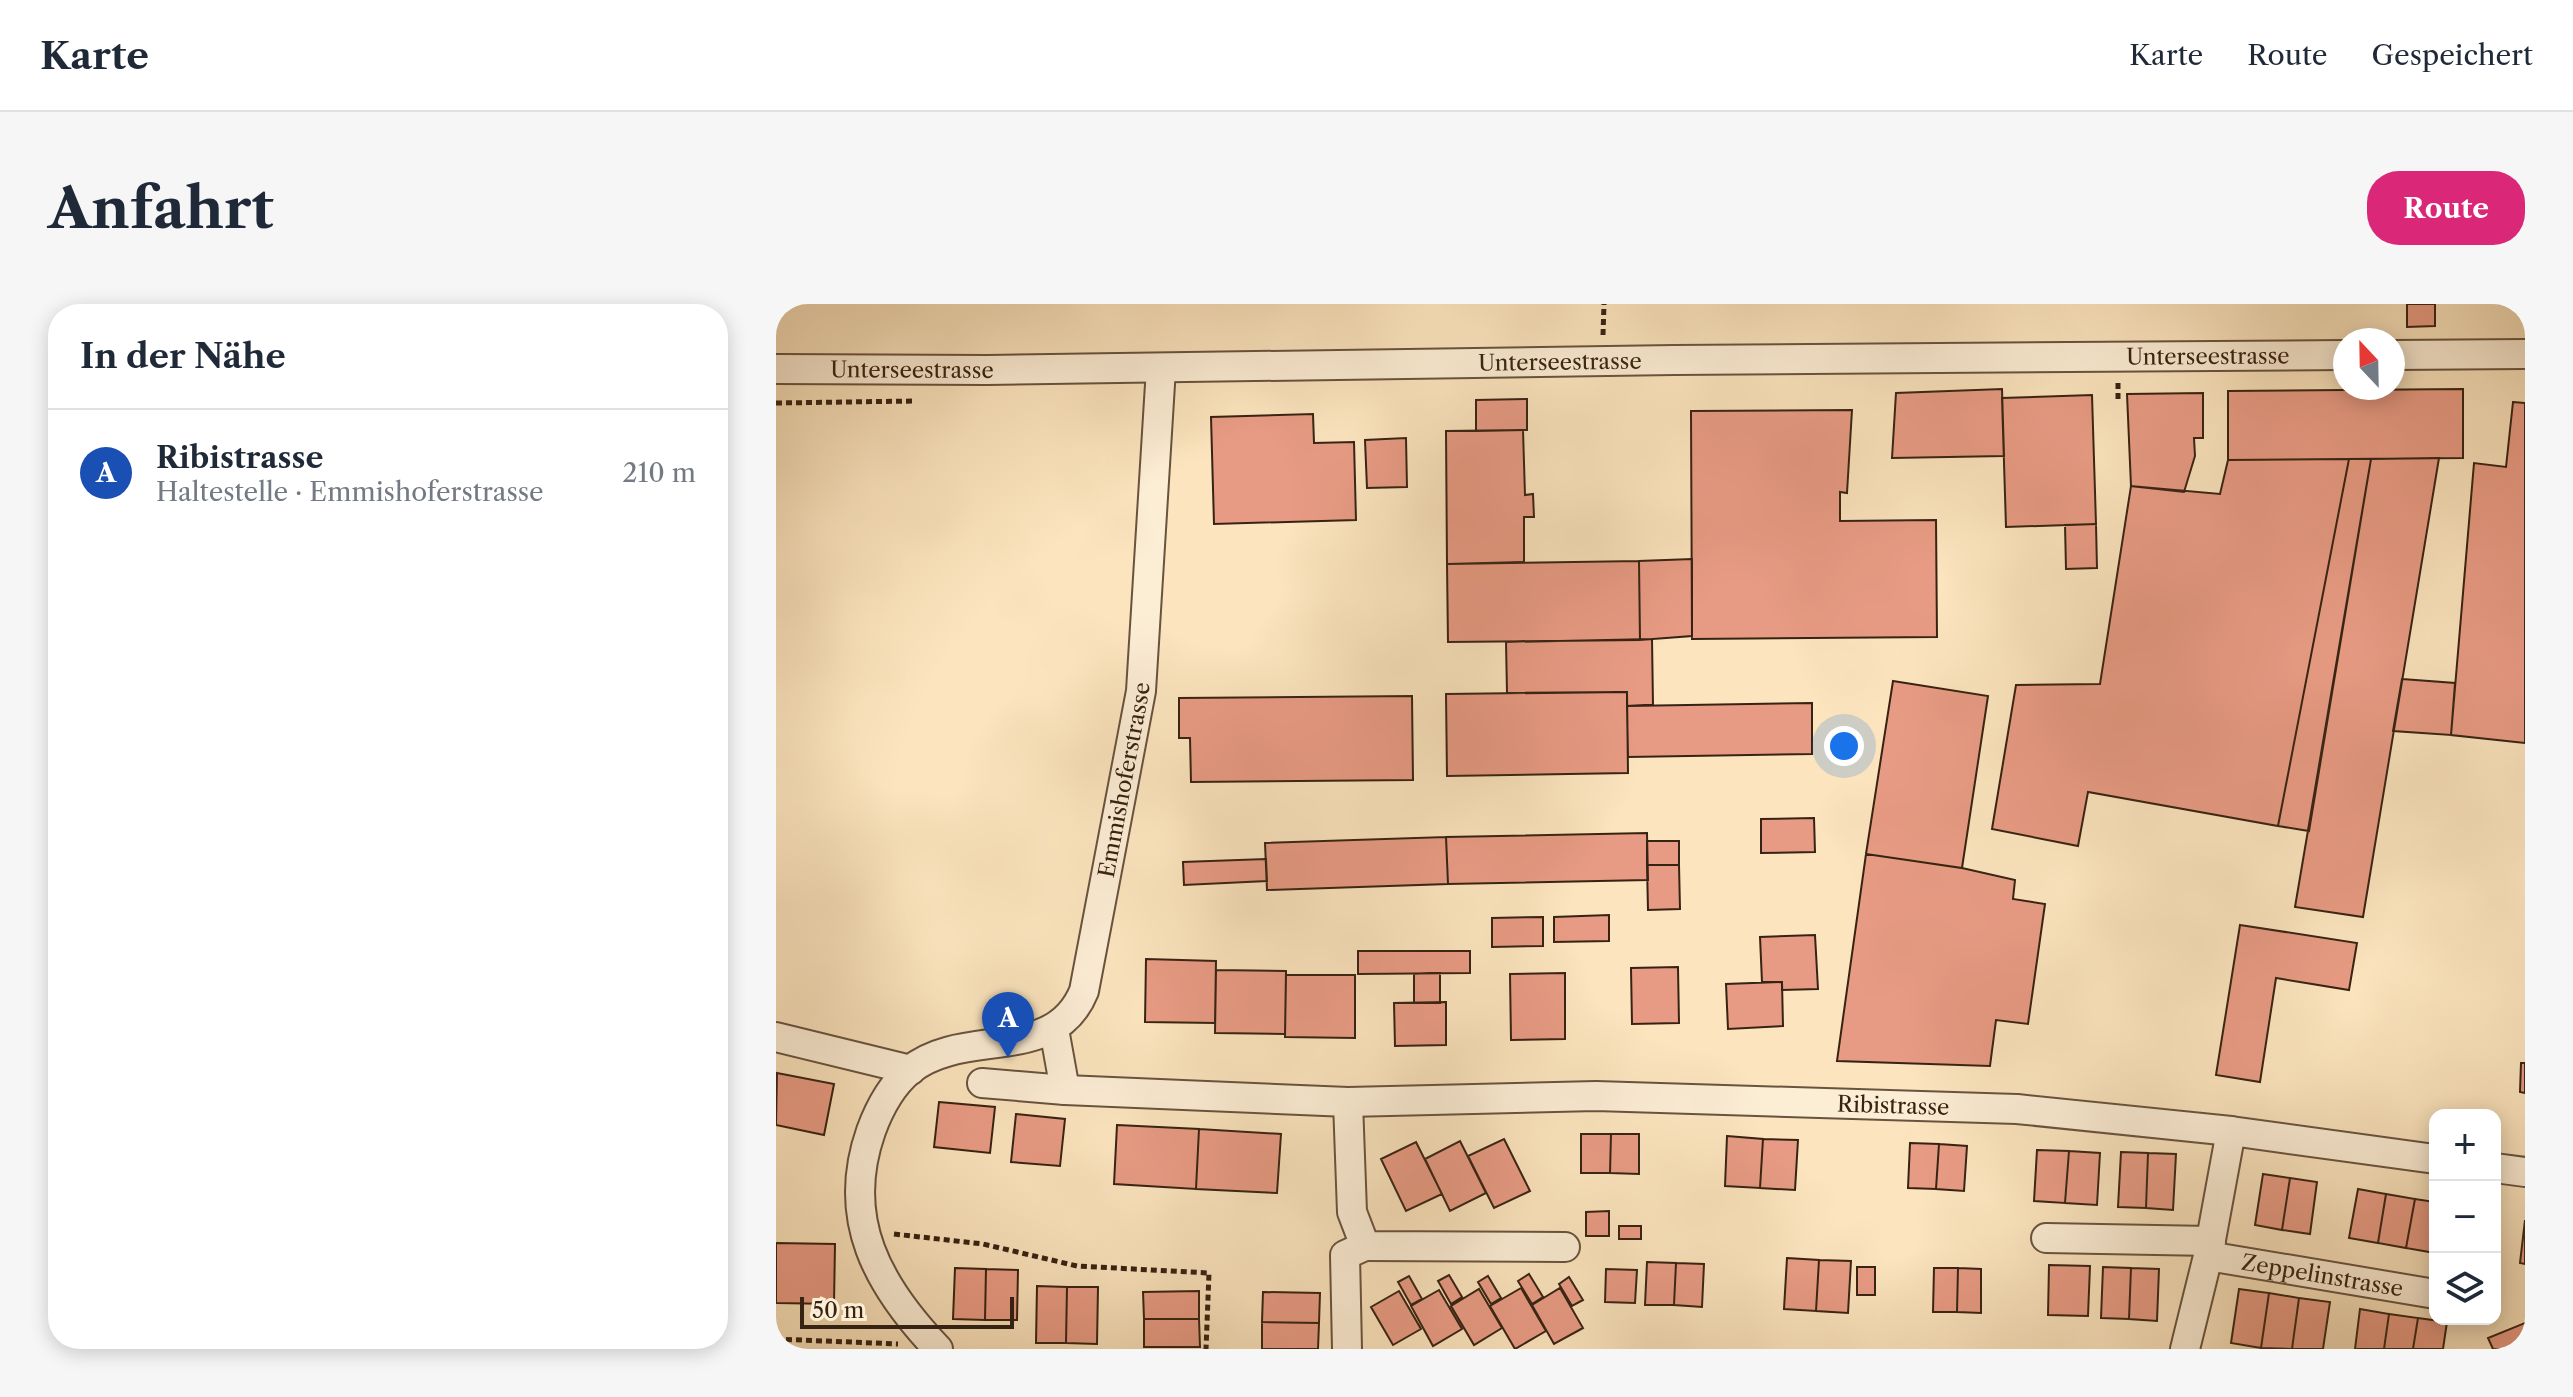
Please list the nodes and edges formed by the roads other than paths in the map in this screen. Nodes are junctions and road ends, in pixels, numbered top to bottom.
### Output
1 (2525, 354) edge
2 (2333, 355) edge
3 (2405, 355) edge
4 (1161, 368) junction
5 (776, 369) edge
6 (1054, 1029) junction
7 (776, 1037) edge
8 (911, 1070) junction
9 (982, 1083) dead end
10 (1065, 1090) junction
11 (1348, 1102) junction
12 (2231, 1131) junction
13 (2429, 1158) edge
14 (2501, 1169) edge
15 (2525, 1172) edge
16 (2046, 1238) dead end
17 (1365, 1246) junction
18 (1565, 1247) dead end
19 (2209, 1249) junction
20 (2429, 1293) edge
21 (936, 1347) edge
22 (1347, 1349) edge
23 (2185, 1349) edge

1 - 3 street
2 - 4 street, Unterseestrasse
4 - 5 street, Unterseestrasse
4 - 6 street, Emmishoferstrasse
6 - 8 street
6 - 10 street
7 - 8 street
8 - 21 street
9 - 10 street, Ribistrasse
10 - 11 street, Ribistrasse
11 - 12 street, Ribistrasse
11 - 17 street
12 - 13 street, Ribistrasse
12 - 19 street, Zeppelinstrasse
14 - 15 street
16 - 19 street, Zeppelinstrasse
17 - 18 street
17 - 22 street
19 - 20 street, Zeppelinstrasse
19 - 23 street, Zeppelinstrasse

